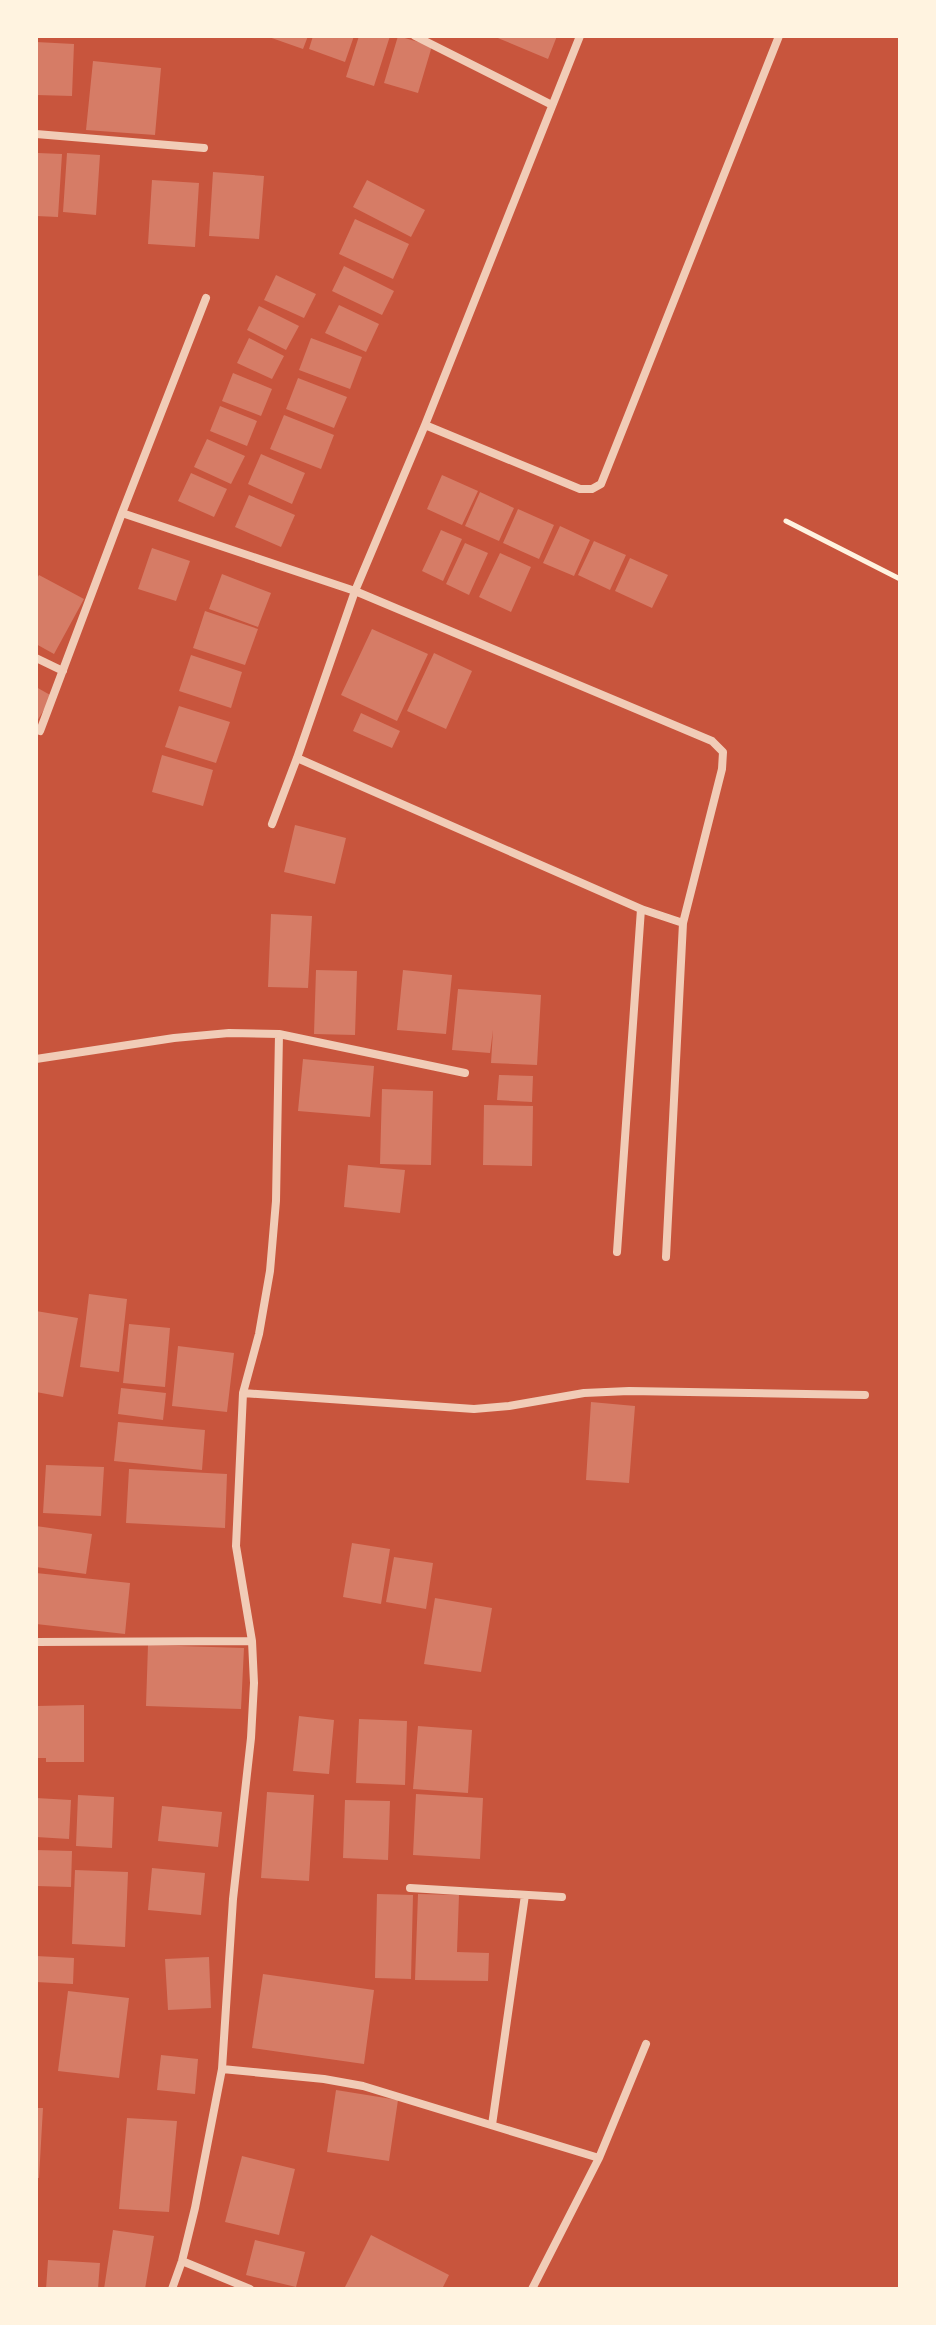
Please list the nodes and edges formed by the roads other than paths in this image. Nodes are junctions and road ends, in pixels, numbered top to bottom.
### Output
1 (415, 36) edge
2 (580, 36) edge
3 (779, 36) edge
4 (552, 105) junction
5 (36, 134) edge
6 (204, 148) dead end
7 (206, 298) dead end
8 (425, 425) junction
9 (122, 513) junction
10 (355, 591) junction
11 (36, 658) edge
12 (63, 671) junction
13 (40, 731) dead end
14 (297, 758) junction
15 (272, 824) dead end
16 (641, 909) junction
17 (683, 923) junction
18 (279, 1034) junction
19 (36, 1059) edge
20 (465, 1073) dead end
21 (617, 1252) dead end
22 (666, 1257) dead end
23 (243, 1393) junction
24 (865, 1395) dead end
25 (252, 1641) junction
26 (36, 1642) edge
27 (410, 1888) dead end
28 (525, 1895) junction
29 (562, 1897) dead end
30 (646, 2044) dead end
31 (222, 2069) junction
32 (492, 2125) junction
33 (599, 2158) junction
34 (182, 2261) junction
35 (172, 2289) edge
36 (250, 2289) edge
37 (532, 2289) edge

1 - 4 street
2 - 4 street
3 - 8 street
4 - 8 street
5 - 6 street
7 - 9 street
8 - 10 street
9 - 10 street
9 - 12 street
10 - 14 street
10 - 17 street
11 - 12 street
12 - 13 street
14 - 15 street
14 - 16 street
16 - 17 street
16 - 21 street
17 - 22 street
18 - 19 street
18 - 20 street
18 - 23 street
23 - 24 street
23 - 25 street
25 - 26 street
25 - 31 street
27 - 28 street
28 - 29 street
28 - 32 street
30 - 33 street
31 - 32 street
31 - 34 street
32 - 33 street
33 - 37 street
34 - 35 street
34 - 36 street

